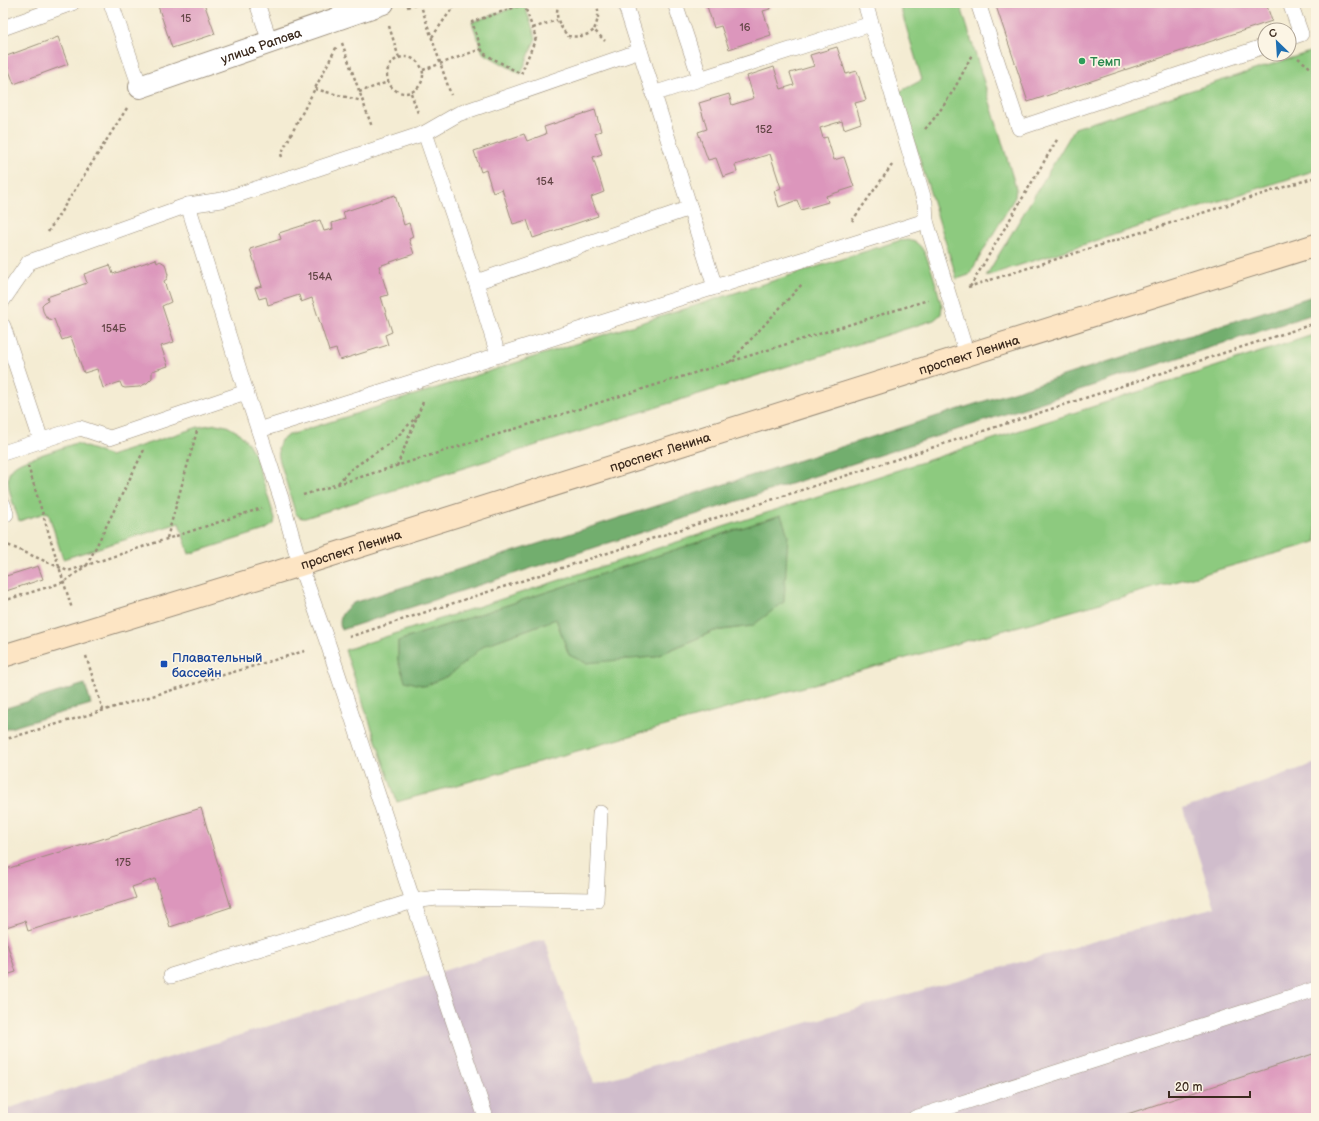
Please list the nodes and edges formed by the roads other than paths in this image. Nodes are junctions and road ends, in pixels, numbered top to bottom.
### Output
1 (72, 3) edge
2 (112, 3) edge
3 (257, 3) edge
4 (625, 3) edge
5 (675, 3) edge
6 (865, 3) edge
7 (978, 3) edge
8 (1290, 3) edge
9 (385, 12) edge
10 (1297, 22) edge
11 (1297, 23) edge
12 (871, 24) junction
13 (3, 28) edge
14 (1297, 35) edge
15 (270, 42) junction
16 (1257, 49) edge
17 (640, 51) junction
18 (700, 78) junction
19 (140, 87) joint
20 (653, 94) junction
21 (425, 133) junction
22 (188, 205) junction
23 (690, 208) junction
24 (926, 221) junction
25 (1316, 245) edge
26 (476, 282) junction
27 (715, 287) junction
28 (3, 300) edge
29 (3, 326) edge
30 (967, 355) junction
31 (498, 356) junction
32 (246, 392) junction
33 (259, 430) junction
34 (41, 440) junction
35 (3, 454) edge
36 (3, 504) edge
37 (3, 515) edge
38 (300, 565) junction
39 (3, 656) edge
40 (600, 813) dead end
41 (413, 900) junction
42 (171, 976) dead end
43 (1316, 989) edge
44 (486, 1118) edge
45 (915, 1118) edge

1 - 13 lane
2 - 19 lane
3 - 15 lane
4 - 17 lane
5 - 18 lane
6 - 12 lane
7 - 16 lane
8 - 10 lane
9 - 15 street, улица Рапова
11 - 14 lane
12 - 18 lane
12 - 24 lane
15 - 19 street, улица Рапова
17 - 20 lane
17 - 21 lane
18 - 20 lane
20 - 23 lane
21 - 22 lane
21 - 26 lane
22 - 28 lane
22 - 32 lane
23 - 26 lane
23 - 27 lane
24 - 27 lane
24 - 30 lane
25 - 30 main road, проспект Ленина
26 - 31 lane
27 - 31 lane
29 - 34 lane
30 - 38 main road, проспект Ленина
31 - 33 lane
32 - 33 lane
32 - 34 lane
33 - 38 lane
34 - 35 lane
36 - 37 lane
38 - 39 main road, проспект Ленина
38 - 41 lane
40 - 41 lane
41 - 42 lane
41 - 44 lane
43 - 45 lane

